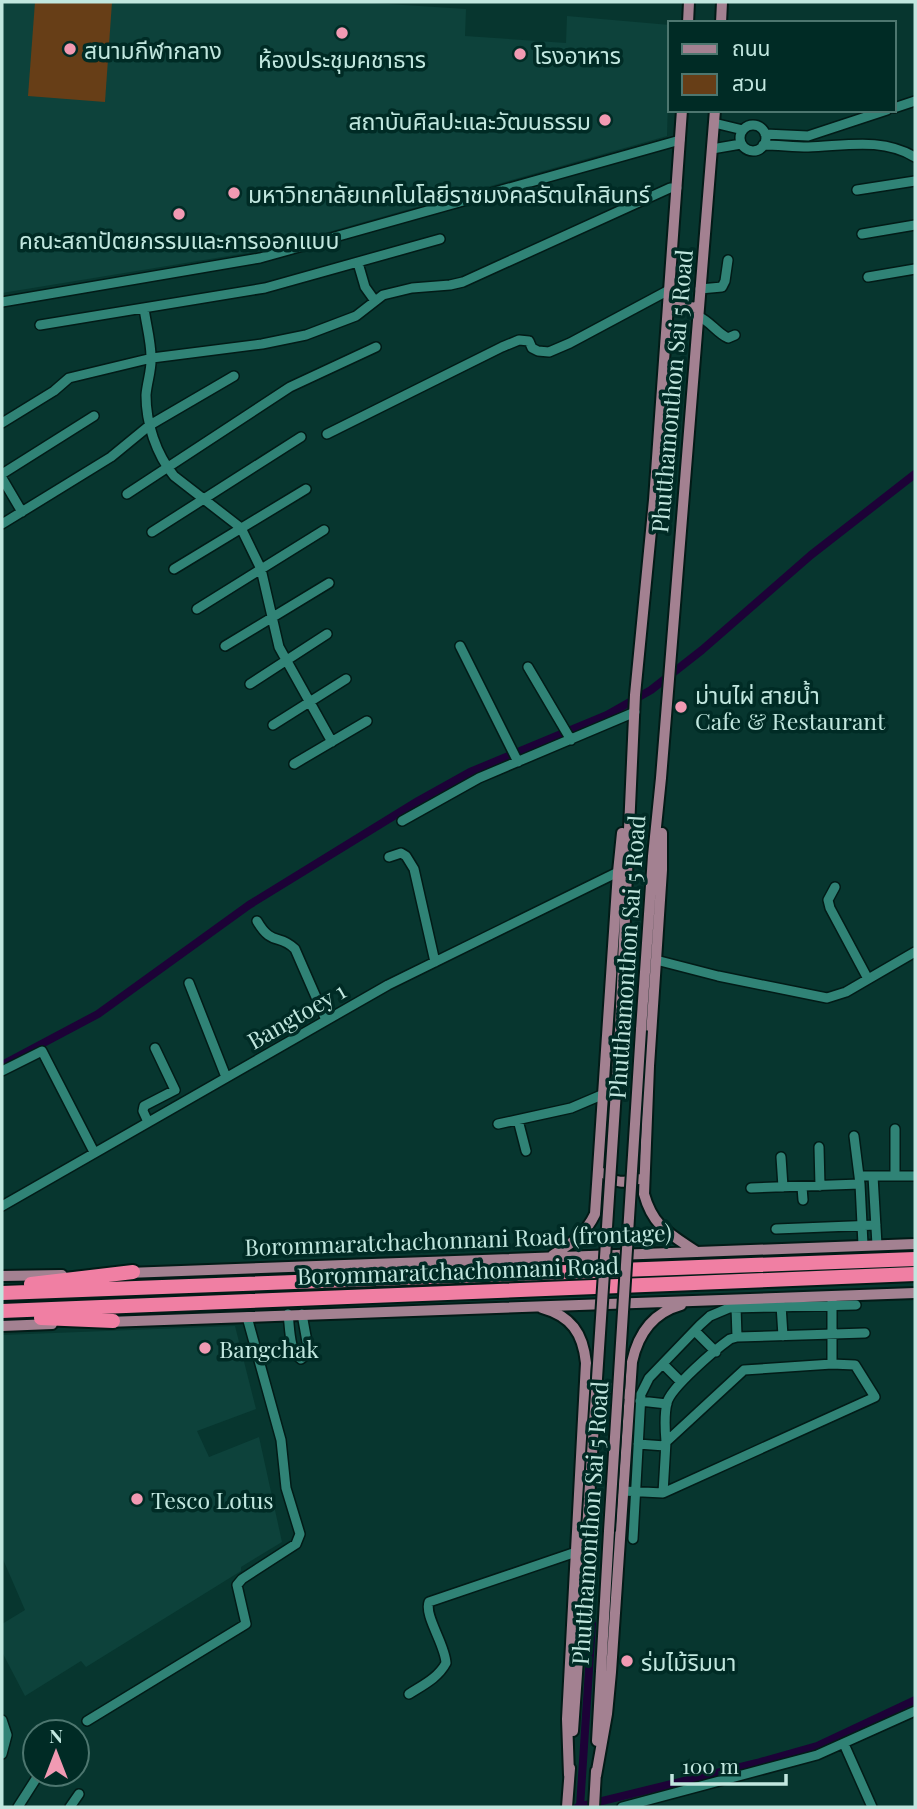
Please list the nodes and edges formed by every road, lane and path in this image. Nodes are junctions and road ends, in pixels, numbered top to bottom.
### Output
1 (689, 2) edge
2 (722, 2) edge
3 (688, 21) edge
4 (721, 21) edge
5 (915, 101) edge
6 (896, 107) edge
7 (682, 112) edge
8 (715, 112) edge
9 (881, 112) edge
10 (714, 122) junction
11 (743, 130) junction
12 (818, 133) junction
13 (765, 134) junction
14 (680, 140) junction
15 (741, 144) junction
16 (763, 145) junction
17 (823, 145) junction
18 (712, 149) junction
19 (915, 157) edge
20 (915, 181) edge
21 (677, 188) junction
22 (858, 190) dead end
23 (915, 225) edge
24 (862, 234) dead end
25 (440, 239) dead end
26 (727, 260) dead end
27 (358, 262) junction
28 (915, 269) edge
29 (868, 277) dead end
30 (700, 289) junction
31 (669, 290) junction
32 (375, 301) junction
33 (2, 302) edge
34 (668, 305) junction
35 (144, 308) junction
36 (698, 312) junction
37 (40, 325) dead end
38 (735, 335) dead end
39 (376, 347) dead end
40 (152, 358) junction
41 (234, 376) dead end
42 (94, 416) dead end
43 (2, 423) edge
44 (150, 425) junction
45 (327, 434) dead end
46 (301, 437) dead end
47 (167, 468) junction
48 (2, 476) edge
49 (306, 489) dead end
50 (127, 494) dead end
51 (204, 499) junction
52 (22, 512) junction
53 (2, 524) edge
54 (241, 528) junction
55 (324, 530) dead end
56 (152, 532) dead end
57 (174, 569) dead end
58 (261, 569) junction
59 (329, 583) dead end
60 (197, 609) dead end
61 (271, 618) junction
62 (327, 634) dead end
63 (225, 646) dead end
64 (460, 646) dead end
65 (287, 661) junction
66 (528, 667) dead end
67 (346, 679) dead end
68 (250, 684) dead end
69 (310, 701) junction
70 (635, 705) junction
71 (367, 721) dead end
72 (273, 725) dead end
73 (568, 734) junction
74 (332, 742) junction
75 (515, 756) junction
76 (294, 764) dead end
77 (662, 778) junction
78 (631, 782) junction
79 (402, 821) dead end
80 (389, 858) dead end
81 (618, 872) junction
82 (835, 887) dead end
83 (257, 920) dead end
84 (915, 951) edge
85 (656, 960) junction
86 (435, 962) junction
87 (868, 979) junction
88 (189, 983) dead end
89 (326, 1020) junction
90 (155, 1048) dead end
91 (2, 1072) edge
92 (226, 1077) junction
93 (604, 1094) junction
94 (518, 1120) junction
95 (148, 1122) junction
96 (498, 1124) dead end
97 (895, 1129) dead end
98 (854, 1136) dead end
99 (819, 1147) dead end
100 (526, 1151) dead end
101 (94, 1153) junction
102 (781, 1157) dead end
103 (600, 1158) junction
104 (644, 1167) junction
105 (873, 1176) junction
106 (915, 1176) edge
107 (895, 1177) junction
108 (860, 1180) junction
109 (802, 1186) junction
110 (820, 1186) junction
111 (783, 1187) junction
112 (751, 1188) dead end
113 (803, 1200) dead end
114 (2, 1206) edge
115 (862, 1225) junction
116 (876, 1225) junction
117 (776, 1229) dead end
118 (915, 1244) edge
119 (863, 1245) junction
120 (877, 1245) junction
121 (697, 1252) junction
122 (551, 1256) junction
123 (915, 1259) edge
124 (133, 1272) junction
125 (915, 1274) edge
126 (2, 1276) edge
127 (2, 1291) edge
128 (915, 1293) edge
129 (697, 1300) junction
130 (832, 1300) junction
131 (531, 1305) junction
132 (781, 1305) junction
133 (856, 1305) dead end
134 (736, 1307) junction
135 (2, 1312) edge
136 (288, 1314) junction
137 (302, 1314) junction
138 (247, 1317) junction
139 (113, 1321) junction
140 (2, 1326) edge
141 (695, 1331) junction
142 (832, 1333) junction
143 (865, 1333) dead end
144 (737, 1336) junction
145 (783, 1336) junction
146 (716, 1352) junction
147 (663, 1364) junction
148 (832, 1364) junction
149 (681, 1382) junction
150 (584, 1395) junction
151 (635, 1402) junction
152 (667, 1404) junction
153 (638, 1444) junction
154 (665, 1444) junction
155 (629, 1491) junction
156 (663, 1493) junction
157 (633, 1539) dead end
158 (576, 1552) junction
159 (409, 1694) dead end
160 (915, 1711) edge
161 (91, 1719) edge
162 (2, 1720) edge
163 (844, 1744) junction
164 (2, 1754) edge
165 (569, 1775) junction
166 (596, 1776) junction
167 (30, 1788) edge
168 (79, 1794) dead end
169 (18, 1807) edge
170 (70, 1807) edge
171 (566, 1807) edge
172 (594, 1807) edge
173 (622, 1807) edge
174 (872, 1807) edge

1 - 3 main road
2 - 4 main road
5 - 6 street
7 - 14 main road, Phutthamonthon Sai 5 Road
8 - 10 main road, Phutthamonthon Sai 5 Road
9 - 12 street
10 - 11 street
10 - 18 main road, Phutthamonthon Sai 5 Road
11 - 13 street
11 - 15 street
12 - 13 street
12 - 17 street
13 - 16 street
14 - 21 main road, Phutthamonthon Sai 5 Road
14 - 33 street
15 - 16 street
15 - 18 street
16 - 17 street
17 - 19 street
18 - 30 main road, Phutthamonthon Sai 5 Road
20 - 22 street
21 - 31 main road, Phutthamonthon Sai 5 Road
21 - 32 street
23 - 24 street
25 - 27 street
26 - 30 street
27 - 32 street
27 - 35 street
28 - 29 street
30 - 36 main road, Phutthamonthon Sai 5 Road
31 - 34 main road, Phutthamonthon Sai 5 Road
31 - 45 street
32 - 40 street
34 - 36 main road
34 - 70 main road, Phutthamonthon Sai 5 Road
35 - 37 street
35 - 40 street
36 - 38 street
36 - 77 main road, Phutthamonthon Sai 5 Road
39 - 47 street
40 - 43 street
40 - 44 street
41 - 44 street
42 - 48 street
44 - 47 street
44 - 52 street
46 - 51 street
47 - 50 street
47 - 51 street
48 - 52 street
49 - 54 street
51 - 54 street
51 - 56 street
52 - 53 street
54 - 57 street
54 - 58 street
55 - 58 street
58 - 60 street
58 - 61 street
59 - 61 street
61 - 63 street
61 - 65 street
62 - 65 street
64 - 75 street
65 - 68 street
65 - 69 street
66 - 73 street
67 - 69 street
69 - 72 street
69 - 74 street
70 - 73 street
70 - 78 main road, Phutthamonthon Sai 5 Road
71 - 74 street
73 - 75 street
74 - 76 street
75 - 79 street
77 - 85 main road
77 - 166 main road, Phutthamonthon Sai 5 Road, bridge
78 - 81 main road
78 - 165 main road, Phutthamonthon Sai 5 Road, bridge
80 - 86 street
81 - 86 street, Bangtoey 1
81 - 93 main road
82 - 87 street
83 - 89 street
84 - 87 street
85 - 87 street
85 - 104 main road
86 - 89 street, Bangtoey 1
88 - 92 street
89 - 92 street, Bangtoey 1
90 - 95 street
91 - 101 street
92 - 95 street, Bangtoey 1
93 - 94 street
93 - 103 main road
94 - 96 street
94 - 100 street
95 - 101 street, Bangtoey 1
97 - 107 street
98 - 108 street
99 - 110 street
101 - 114 street, Bangtoey 1
102 - 111 street
103 - 104 main road
103 - 122 main road
104 - 121 main road
105 - 107 street
105 - 108 street
105 - 116 street
106 - 107 street
108 - 110 street
108 - 115 street
109 - 110 street
109 - 111 street
109 - 113 street
111 - 112 street
115 - 116 street
115 - 117 street
115 - 119 street
116 - 120 street
118 - 120 main road, Borommaratchachonnani Road (frontage)
119 - 120 main road, Borommaratchachonnani Road (frontage)
119 - 121 main road, Borommaratchachonnani Road (frontage)
121 - 122 main road, Borommaratchachonnani Road (frontage)
122 - 124 main road, Borommaratchachonnani Road (frontage)
123 - 127 highway, Borommaratchachonnani Road
124 - 126 main road, Borommaratchachonnani Road (frontage)
124 - 127 highway
125 - 135 highway, Borommaratchachonnani Road
128 - 130 main road
129 - 130 main road
129 - 131 main road
129 - 151 main road
130 - 132 street
130 - 133 street
130 - 142 street
131 - 137 main road
131 - 150 main road
132 - 134 street
132 - 145 street
134 - 141 street
134 - 144 street
135 - 139 highway
136 - 137 main road
136 - 137 street
136 - 138 main road
138 - 139 main road
138 - 161 street
139 - 140 main road
141 - 146 street
141 - 147 street
142 - 143 street
142 - 145 street
142 - 148 street
144 - 145 street
144 - 146 street
146 - 149 street
147 - 149 street
147 - 151 street
148 - 154 street
148 - 156 street
149 - 152 street
150 - 151 main road
150 - 158 main road
151 - 152 street
151 - 153 street
151 - 155 main road
152 - 154 street
153 - 154 street
153 - 155 street
154 - 156 street
155 - 156 street
155 - 157 street
155 - 166 main road
158 - 159 street
158 - 165 main road
160 - 163 street
162 - 164 street
163 - 173 street
163 - 174 street
165 - 171 main road, Phutthamonthon Sai 5 Road
166 - 172 main road, Phutthamonthon Sai 5 Road
167 - 169 street
168 - 170 street

